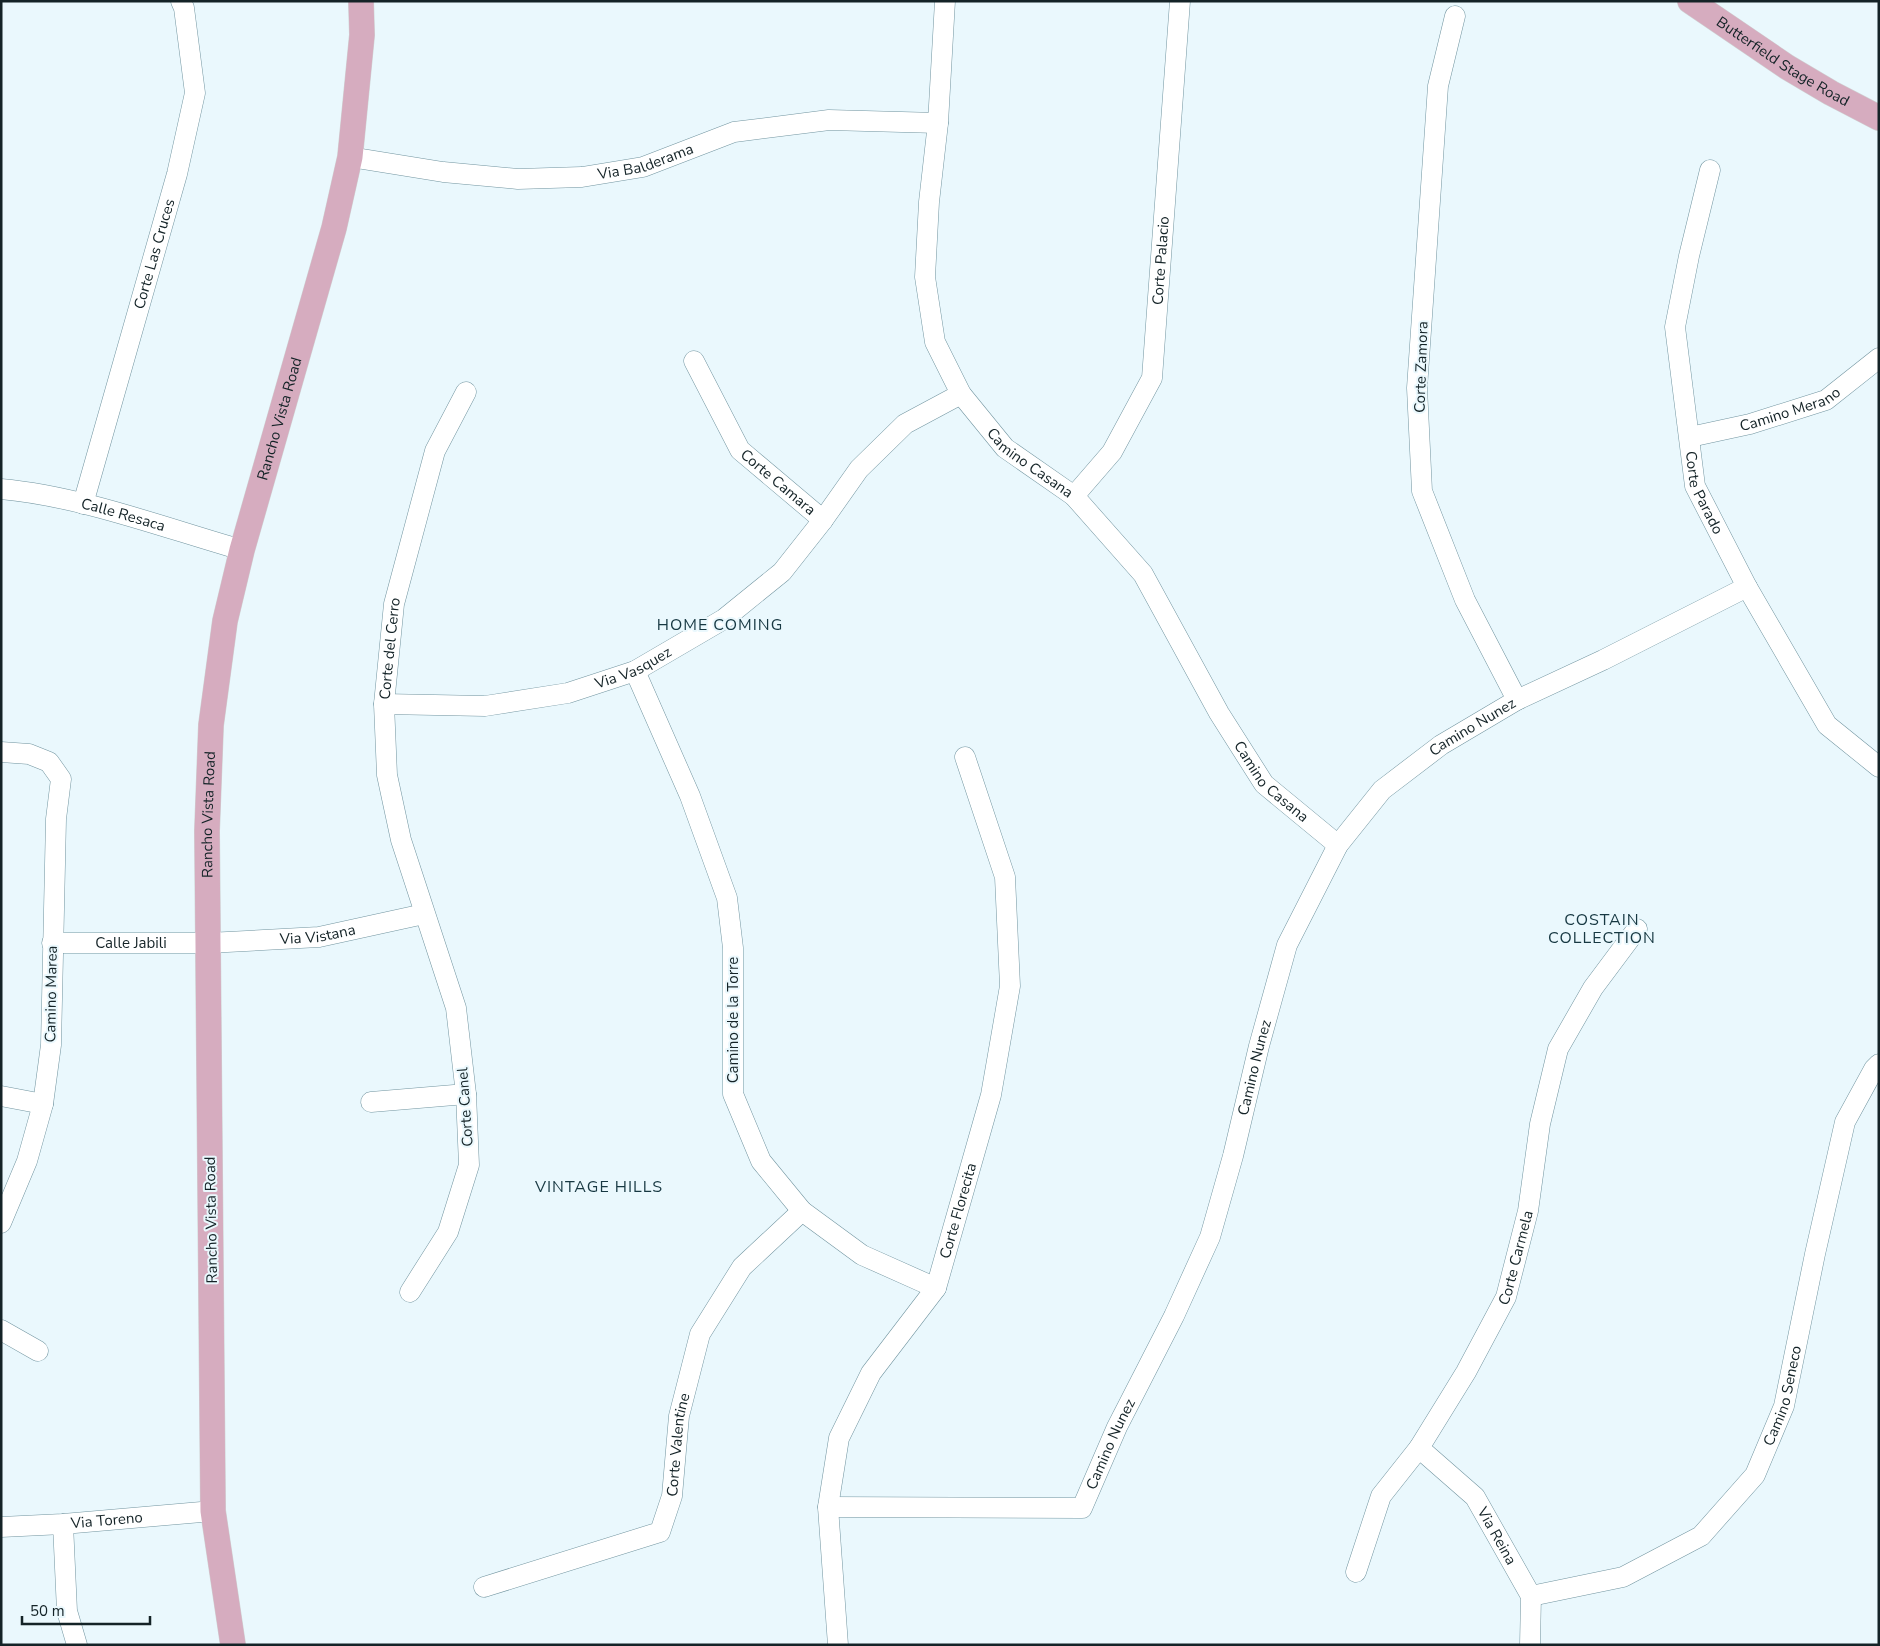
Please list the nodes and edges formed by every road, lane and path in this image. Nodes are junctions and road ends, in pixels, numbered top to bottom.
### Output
1 (181, 1) edge
2 (361, 1) edge
3 (945, 1) edge
4 (1180, 1) edge
5 (1690, 1) edge
6 (1456, 16) dead end
7 (1879, 118) edge
8 (938, 123) junction
9 (350, 157) junction
10 (1710, 170) dead end
11 (1879, 358) edge
12 (694, 361) dead end
13 (466, 392) dead end
14 (961, 394) junction
15 (1690, 437) junction
16 (1, 489) edge
17 (1074, 496) junction
18 (83, 504) junction
19 (823, 520) junction
20 (242, 550) junction
21 (1747, 587) junction
22 (635, 671) junction
23 (1517, 700) junction
24 (384, 704) junction
25 (1, 752) edge
26 (965, 757) dead end
27 (1879, 767) edge
28 (1338, 845) junction
29 (424, 914) junction
30 (1637, 928) dead end
31 (52, 943) junction
32 (208, 943) junction
33 (1879, 1064) edge
34 (466, 1094) junction
35 (1, 1096) edge
36 (371, 1102) dead end
37 (43, 1104) junction
38 (802, 1211) junction
39 (1, 1223) edge
40 (936, 1288) junction
41 (410, 1292) dead end
42 (1, 1330) edge
43 (38, 1351) dead end
44 (1419, 1448) junction
45 (828, 1507) junction
46 (213, 1511) junction
47 (63, 1524) junction
48 (1, 1527) edge
49 (1356, 1572) dead end
50 (484, 1587) dead end
51 (1531, 1596) junction
52 (77, 1645) edge
53 (233, 1645) edge
54 (838, 1645) edge
55 (1530, 1645) edge

1 - 18 street, Corte Las Cruces
2 - 9 main road, Rancho Vista Road
3 - 8 street, Camino Casana
4 - 17 street, Corte Palacio
5 - 7 main road, Butterfield Stage Road
6 - 23 street, Corte Zamora
8 - 9 street, Via Balderama
8 - 14 street, Camino Casana
9 - 20 main road, Rancho Vista Road
10 - 15 street, Corte Parado
11 - 15 street, Camino Merano
12 - 19 street, Corte Camara
13 - 24 street, Corte del Cerro
14 - 17 street, Camino Casana
14 - 19 street, Via Vasquez
15 - 21 street, Corte Parado
16 - 18 street, Calle Resaca
17 - 28 street, Camino Casana
18 - 20 street, Calle Resaca
19 - 22 street, Via Vasquez
20 - 32 main road, Rancho Vista Road
21 - 23 street, Camino Nunez
21 - 27 street, Corte Parado
22 - 24 street, Via Vasquez
22 - 38 street, Camino de la Torre
23 - 28 street, Camino Nunez
24 - 29 street, Corte del Cerro
25 - 31 street, Camino Marea
26 - 40 street, Corte Florecita
28 - 45 street, Camino Nunez
29 - 32 street, Via Vistana
29 - 34 street, Corte Canel
30 - 44 street, Corte Carmela
31 - 32 street, Calle Jabili
31 - 37 street, Camino Marea
32 - 46 main road, Rancho Vista Road
33 - 51 street, Camino Seneco
34 - 36 street
34 - 41 street, Corte Canel
35 - 37 street
37 - 39 street, Camino Marea
38 - 40 street, Camino de la Torre
38 - 50 street, Corte Valentine
40 - 45 street, Corte Florecita
42 - 43 street
44 - 49 street, Corte Carmela
44 - 51 street, Via Reina
45 - 54 street, Corte Florecita
46 - 47 street, Via Toreno
46 - 53 main road, Rancho Vista Road
47 - 48 street, Via Toreno
47 - 52 street
51 - 55 street

